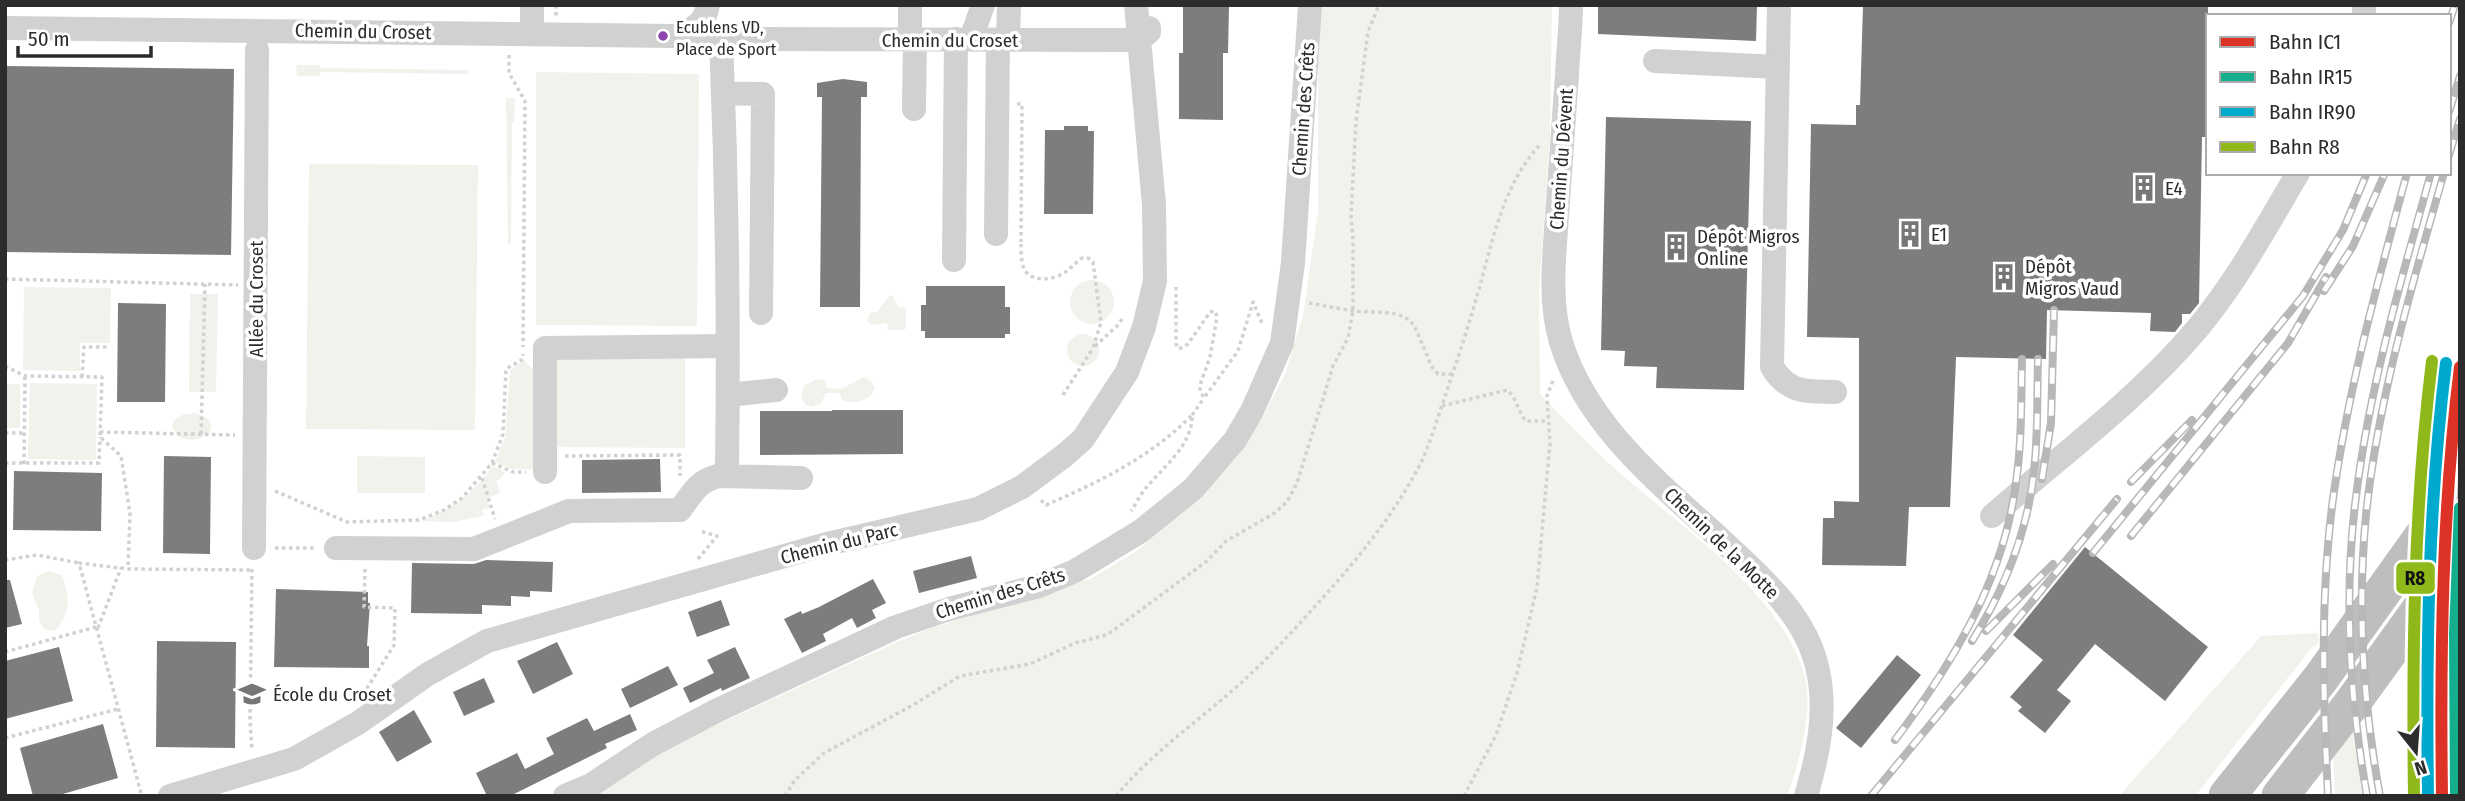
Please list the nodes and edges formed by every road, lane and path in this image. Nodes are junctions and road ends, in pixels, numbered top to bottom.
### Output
1 (533, 5) edge
2 (708, 5) edge
3 (910, 5) edge
4 (983, 5) edge
5 (1009, 5) edge
6 (1136, 5) edge
7 (1152, 5) edge
8 (1310, 5) edge
9 (1379, 5) edge
10 (1571, 5) edge
11 (1779, 5) edge
12 (5, 28) edge
13 (532, 34) junction
14 (674, 36) junction
15 (721, 39) junction
16 (912, 39) junction
17 (964, 39) junction
18 (1003, 40) junction
19 (1139, 40) junction
20 (257, 50) dead end
21 (509, 55) dead end
22 (1655, 61) dead end
23 (1778, 67) junction
24 (724, 93) junction
25 (914, 109) dead end
26 (1563, 129) junction
27 (2297, 175) edge
28 (996, 234) dead end
29 (1021, 244) dead end
30 (954, 260) dead end
31 (1175, 275) dead end
32 (5, 279) edge
33 (205, 284) junction
34 (256, 286) junction
35 (727, 297) junction
36 (1290, 299) junction
37 (1353, 311) junction
38 (1555, 313) joint
39 (1282, 342) junction
40 (1098, 345) dead end
41 (727, 346) junction
42 (110, 347) dead end
43 (1093, 348) junction
44 (1566, 354) junction
45 (5, 366) edge
46 (1453, 374) junction
47 (25, 376) junction
48 (82, 377) junction
49 (776, 390) dead end
50 (1835, 392) dead end
51 (728, 395) junction
52 (1063, 395) dead end
53 (1204, 398) junction
54 (1442, 407) junction
55 (1192, 415) junction
56 (1548, 421) junction
57 (5, 433) edge
58 (24, 433) junction
59 (201, 434) junction
60 (100, 435) junction
61 (255, 435) junction
62 (5, 463) edge
63 (492, 463) junction
64 (24, 464) junction
65 (545, 464) junction
66 (680, 477) dead end
67 (714, 477) junction
68 (482, 478) junction
69 (801, 478) dead end
70 (2460, 484) edge
71 (275, 491) dead end
72 (1040, 496) dead end
73 (493, 512) dead end
74 (1992, 516) dead end
75 (1126, 517) dead end
76 (347, 522) junction
77 (381, 522) junction
78 (353, 525) dead end
79 (375, 525) dead end
80 (700, 531) dead end
81 (336, 548) joint
82 (2460, 554) edge
83 (253, 559) junction
84 (5, 560) edge
85 (697, 560) dead end
86 (79, 563) junction
87 (365, 567) dead end
88 (121, 568) junction
89 (128, 569) junction
90 (97, 629) junction
91 (5, 652) edge
92 (357, 697) dead end
93 (118, 709) junction
94 (251, 736) dead end
95 (5, 738) edge
96 (252, 750) dead end
97 (264, 750) dead end
98 (141, 793) dead end
99 (170, 796) edge
100 (565, 796) edge
101 (785, 796) edge
102 (1116, 796) edge
103 (1464, 796) edge
104 (1806, 796) edge
105 (2227, 796) edge
106 (2280, 796) edge

1 - 13 street
2 - 14 street
3 - 16 street
4 - 17 street
5 - 18 street
6 - 19 street, Chemin du Parc
7 - 19 street
8 - 36 street, Chemin des Crêts
9 - 37 path
10 - 26 street, Chemin du Dévent
11 - 23 street
12 - 13 street, Chemin du Croset
13 - 14 street, Chemin du Croset
14 - 15 street, Chemin du Croset
15 - 16 street, Chemin du Croset
15 - 24 street
16 - 17 street, Chemin du Croset
16 - 25 street
17 - 18 street, Chemin du Croset
17 - 30 street
18 - 19 street, Chemin du Croset
18 - 28 street
19 - 99 street, Chemin du Parc
20 - 34 street, Allée du Croset
21 - 63 path
22 - 23 street
23 - 50 street
24 - 35 street
24 - 35 street
26 - 38 street, Chemin du Dévent
26 - 46 path
27 - 74 street
29 - 43 path
31 - 53 path
32 - 33 path
33 - 34 path
33 - 59 path
34 - 61 street, Allée du Croset
35 - 41 street
36 - 37 path
36 - 39 street, Chemin des Crêts
37 - 46 path
37 - 101 path
38 - 44 street, Chemin de la Motte
39 - 53 path
39 - 100 street, Chemin des Crêts
40 - 43 path
41 - 51 street
41 - 65 street
42 - 48 path
43 - 52 path
44 - 56 path
44 - 104 street, Chemin de la Motte
45 - 47 path
46 - 54 path
47 - 48 path
47 - 58 path
48 - 60 path
49 - 51 street
51 - 67 street
53 - 55 path
54 - 56 path
54 - 102 path
55 - 72 path
55 - 75 path
56 - 103 path
57 - 58 path
58 - 64 path
59 - 60 path
59 - 61 path
60 - 64 path
60 - 89 path
61 - 83 street, Allée du Croset
62 - 64 path
63 - 65 path
63 - 68 path
65 - 66 path
67 - 69 street
67 - 81 street
68 - 73 path
68 - 77 path
70 - 105 highway
71 - 76 path
76 - 77 path
76 - 78 path
77 - 79 path
80 - 85 path
81 - 83 path
82 - 106 highway
83 - 89 path
83 - 94 path
84 - 86 path
86 - 88 path
86 - 90 path
87 - 92 path
88 - 89 path
88 - 90 path
90 - 91 path
90 - 93 path
93 - 95 path
93 - 98 path
96 - 97 path

